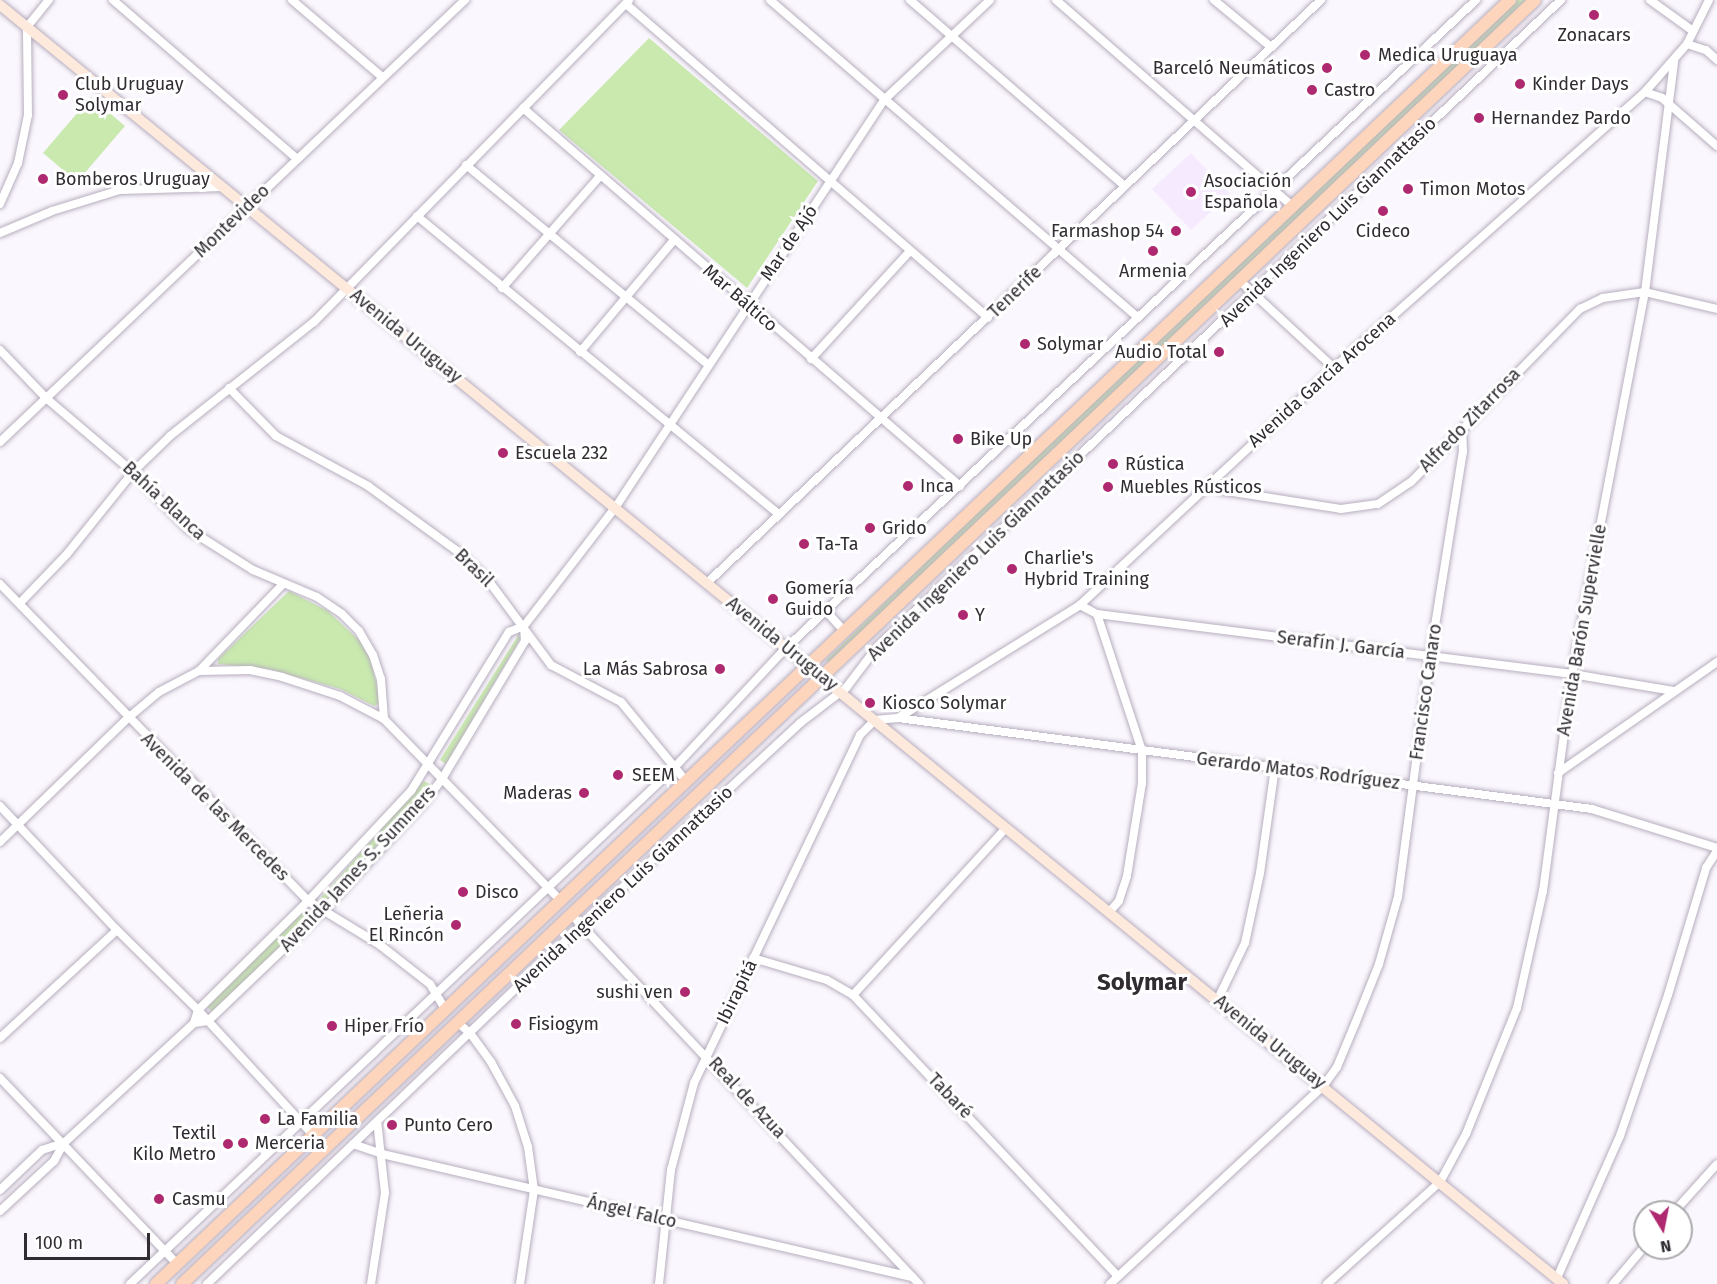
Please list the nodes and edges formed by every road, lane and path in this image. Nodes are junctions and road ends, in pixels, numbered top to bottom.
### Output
1 (49, 0) edge
2 (113, 0) edge
3 (292, 0) edge
4 (465, 0) edge
5 (770, 0) edge
6 (910, 0) edge
7 (990, 0) edge
8 (1056, 0) edge
9 (1215, 0) edge
10 (1321, 0) edge
11 (1476, 0) edge
12 (1510, 0) edge
13 (1535, 0) edge
14 (1561, 0) edge
15 (1650, 0) edge
16 (1709, 0) edge
17 (627, 2) edge
18 (0, 5) edge
19 (27, 27) junction
20 (1693, 32) junction
21 (953, 36) junction
22 (1687, 44) junction
23 (1270, 47) junction
24 (1717, 60) edge
25 (1674, 62) junction
26 (381, 77) junction
27 (1645, 92) junction
28 (885, 99) junction
29 (1668, 103) junction
30 (523, 108) junction
31 (1196, 120) junction
32 (1717, 146) edge
33 (297, 159) junction
34 (466, 165) junction
35 (600, 176) junction
36 (830, 182) junction
37 (0, 184) edge
38 (1125, 186) junction
39 (222, 187) junction
40 (1272, 188) junction
41 (7, 191) junction
42 (0, 204) edge
43 (1292, 206) junction
44 (246, 207) junction
45 (417, 216) junction
46 (0, 233) edge
47 (548, 233) junction
48 (674, 240) junction
49 (1059, 250) junction
50 (909, 252) junction
51 (1240, 281) junction
52 (347, 288) junction
53 (502, 288) junction
54 (1645, 292) junction
55 (1253, 293) junction
56 (625, 296) junction
57 (748, 304) junction
58 (1717, 309) edge
59 (988, 318) junction
60 (1138, 318) junction
61 (0, 350) edge
62 (580, 352) junction
63 (811, 359) junction
64 (707, 364) junction
65 (1334, 368) junction
66 (229, 388) junction
67 (46, 398) junction
68 (880, 419) junction
69 (671, 426) junction
70 (1462, 429) junction
71 (0, 442) edge
72 (134, 472) junction
73 (1210, 483) junction
74 (960, 486) junction
75 (615, 508) junction
76 (778, 514) junction
77 (707, 582) junction
78 (0, 584) edge
79 (282, 585) junction
80 (20, 603) junction
81 (1080, 605) junction
82 (827, 612) junction
83 (1097, 614) junction
84 (524, 626) junction
85 (844, 631) junction
86 (786, 648) junction
87 (1430, 657) junction
88 (1717, 662) edge
89 (808, 665) junction
90 (199, 671) junction
91 (1572, 674) junction
92 (821, 677) junction
93 (841, 692) junction
94 (1674, 692) junction
95 (128, 718) junction
96 (898, 718) junction
97 (384, 719) junction
98 (875, 720) junction
99 (1142, 751) junction
100 (429, 766) junction
101 (1275, 768) junction
102 (673, 769) junction
103 (1558, 773) junction
104 (442, 779) junction
105 (686, 781) junction
106 (1413, 786) junction
107 (1552, 803) junction
108 (0, 806) edge
109 (18, 825) junction
110 (1005, 829) junction
111 (0, 842) edge
112 (1717, 850) edge
113 (548, 888) junction
114 (560, 900) junction
115 (309, 901) junction
116 (322, 912) junction
117 (1109, 912) junction
118 (571, 914) junction
119 (582, 925) junction
120 (117, 930) junction
121 (753, 958) junction
122 (438, 994) junction
123 (853, 995) junction
124 (1218, 999) junction
125 (445, 1009) junction
126 (198, 1010) junction
127 (208, 1021) junction
128 (194, 1023) junction
129 (458, 1023) junction
130 (470, 1033) junction
131 (0, 1038) edge
132 (706, 1054) junction
133 (0, 1078) edge
134 (1324, 1085) junction
135 (377, 1121) junction
136 (301, 1123) junction
137 (313, 1135) junction
138 (64, 1143) junction
139 (353, 1144) junction
140 (382, 1154) junction
141 (1717, 1164) edge
142 (1440, 1182) junction
143 (0, 1190) edge
144 (534, 1190) junction
145 (1685, 1200) edge
146 (0, 1211) edge
147 (666, 1220) junction
148 (165, 1251) junction
149 (1633, 1260) edge
150 (177, 1264) junction
151 (1118, 1276) junction
152 (912, 1277) junction
153 (1560, 1281) edge
154 (130, 1284) edge
155 (156, 1284) edge
156 (182, 1284) edge
157 (207, 1284) edge
158 (371, 1284) edge
159 (520, 1284) edge
160 (659, 1284) edge
161 (919, 1284) edge
162 (1110, 1284) edge
163 (1327, 1284) edge
164 (1613, 1284) edge

1 - 19 street
2 - 33 street
3 - 26 street
4 - 26 street, Montevideo
5 - 28 street
6 - 21 street
7 - 21 street, Mar de Ajó
8 - 31 street
9 - 23 street
10 - 23 street, Tenerife
11 - 40 street
12 - 43 main road, Avenida Ingeniero Luis Giannattasio
13 - 51 main road, Avenida Ingeniero Luis Giannattasio
14 - 55 street, Avenida Ingeniero Luis Giannattasio
15 - 20 street
16 - 20 street, Avenida García Arocena
17 - 30 street
17 - 36 street
18 - 19 street, Avenida Uruguay
19 - 39 street, Avenida Uruguay
19 - 41 street
20 - 22 street, Avenida García Arocena
21 - 28 street, Mar de Ajó
21 - 38 street
22 - 24 street
22 - 25 street, Avenida García Arocena
23 - 31 street, Tenerife
25 - 27 street, Avenida García Arocena
25 - 29 street, Avenida Barón Supervielle
26 - 33 street, Montevideo
27 - 29 street
27 - 65 street, Avenida García Arocena
28 - 36 street, Mar de Ajó
28 - 49 street
29 - 32 street
29 - 54 street, Avenida Barón Supervielle
30 - 34 street
30 - 35 street, Mar Báltico
31 - 38 street, Tenerife
31 - 40 street
33 - 44 street, Montevideo
34 - 45 street
34 - 47 street
35 - 47 street
35 - 48 street, Mar Báltico
36 - 50 street
36 - 57 street, Mar de Ajó
37 - 41 street
38 - 49 street, Tenerife
39 - 44 street, Avenida Uruguay
39 - 46 street
40 - 43 street
40 - 60 street
41 - 42 street
43 - 85 main road, Avenida Ingeniero Luis Giannattasio
44 - 52 street, Avenida Uruguay
44 - 67 street, Montevideo
45 - 52 street
45 - 53 street
47 - 53 street
47 - 56 street
48 - 56 street
48 - 57 street, Mar Báltico
49 - 59 street, Tenerife
49 - 60 street
50 - 59 street
50 - 63 street
51 - 55 street
51 - 92 main road, Avenida Ingeniero Luis Giannattasio
52 - 66 street
52 - 75 street, Avenida Uruguay
53 - 62 street
54 - 58 street, Alfredo Zitarrosa
54 - 70 street, Alfredo Zitarrosa
54 - 91 street, Avenida Barón Supervielle
55 - 65 street
55 - 93 street, Avenida Ingeniero Luis Giannattasio
56 - 62 street
56 - 64 street
57 - 63 street, Mar Báltico
57 - 64 street, Mar de Ajó
59 - 68 street, Tenerife
60 - 74 street
61 - 67 street, Bahía Blanca
62 - 69 street
63 - 68 street, Mar Báltico
64 - 69 street, Mar de Ajó
65 - 73 street, Avenida García Arocena
66 - 72 street
66 - 84 street, Brasil
67 - 71 street, Montevideo
67 - 72 street, Bahía Blanca
68 - 74 street, Mar Báltico
68 - 76 street, Tenerife
69 - 75 street, Mar de Ajó
69 - 76 street
70 - 73 street, Alfredo Zitarrosa
70 - 87 street, Francisco Canaro
72 - 79 street, Bahía Blanca
72 - 80 street
73 - 81 street, Avenida García Arocena
74 - 82 street
75 - 77 street, Avenida Uruguay
75 - 84 street, Avenida James S. Summers
76 - 77 street, Tenerife
77 - 86 street, Avenida Uruguay
78 - 80 street, Avenida de las Mercedes
79 - 90 street
79 - 97 street, Bahía Blanca
80 - 95 street, Avenida de las Mercedes
81 - 83 street, Serafín J. García
81 - 96 street, Avenida García Arocena
82 - 85 street
82 - 86 street
83 - 87 street, Serafín J. García
83 - 99 street
84 - 100 street, Avenida James S. Summers
84 - 102 street, Brasil
84 - 104 street, Avenida James S. Summers
85 - 89 main road, Avenida Ingeniero Luis Giannattasio
86 - 89 street, Avenida Uruguay
86 - 102 street
87 - 91 street, Serafín J. García
87 - 106 street, Francisco Canaro
88 - 94 street
89 - 92 street, Avenida Uruguay
89 - 105 main road, Avenida Ingeniero Luis Giannattasio
90 - 95 street
90 - 97 street
91 - 94 street, Serafín J. García
91 - 103 street, Avenida Barón Supervielle
92 - 93 street, Avenida Uruguay
92 - 118 main road, Avenida Ingeniero Luis Giannattasio
93 - 98 street, Avenida Uruguay
93 - 119 street, Avenida Ingeniero Luis Giannattasio
94 - 103 street
95 - 109 street
95 - 115 street, Avenida de las Mercedes
96 - 98 street, Gerardo Matos Rodríguez
96 - 99 street, Gerardo Matos Rodríguez
97 - 100 street
98 - 110 street, Avenida Uruguay
98 - 121 street, Ibirapitá
99 - 101 street, Gerardo Matos Rodríguez
99 - 117 street
100 - 104 street
100 - 115 street, Avenida James S. Summers
101 - 106 street, Gerardo Matos Rodríguez
101 - 124 street
102 - 105 street, Brasil
102 - 113 street
103 - 107 street, Avenida Barón Supervielle
104 - 113 street
104 - 116 street, Avenida James S. Summers
105 - 114 main road, Avenida Ingeniero Luis Giannattasio
106 - 107 street, Gerardo Matos Rodríguez
106 - 134 street, Francisco Canaro
107 - 112 street, Gerardo Matos Rodríguez
107 - 142 street, Avenida Barón Supervielle
108 - 109 street
109 - 111 street
109 - 120 street
110 - 117 street, Avenida Uruguay
110 - 123 street
112 - 153 street
113 - 114 street
113 - 122 street
114 - 125 main road, Avenida Ingeniero Luis Giannattasio
115 - 116 street, Avenida de las Mercedes
115 - 126 street, Avenida James S. Summers
116 - 122 street, Avenida de las Mercedes
116 - 127 street, Avenida James S. Summers
117 - 124 street, Avenida Uruguay
118 - 119 street, Real de Azua
118 - 129 main road, Avenida Ingeniero Luis Giannattasio
119 - 130 street, Avenida Ingeniero Luis Giannattasio
119 - 132 street, Real de Azua
120 - 126 street
120 - 131 street
121 - 123 street, Tabaré
121 - 132 street, Ibirapitá
122 - 125 street, Avenida de las Mercedes
122 - 136 street
123 - 151 street, Tabaré
124 - 134 street, Avenida Uruguay
125 - 137 main road, Avenida Ingeniero Luis Giannattasio
126 - 127 street
126 - 128 street, Avenida James S. Summers
127 - 128 street
127 - 136 street
128 - 138 street
129 - 130 street
129 - 156 main road, Avenida Ingeniero Luis Giannattasio
130 - 135 street, Avenida Ingeniero Luis Giannattasio
130 - 144 street
132 - 147 street, Ibirapitá
132 - 152 street, Real de Azua
133 - 138 street
134 - 142 street, Avenida Uruguay
134 - 151 street, Francisco Canaro
135 - 139 street, Avenida Ingeniero Luis Giannattasio
135 - 140 street
136 - 137 street
136 - 148 street
137 - 150 main road, Avenida Ingeniero Luis Giannattasio
138 - 143 street
138 - 146 street
138 - 148 street
139 - 140 street, Ángel Falco
139 - 157 street, Avenida Ingeniero Luis Giannattasio
140 - 144 street, Ángel Falco
140 - 158 street
141 - 145 street
142 - 153 street, Avenida Uruguay
142 - 163 street, Avenida Barón Supervielle
144 - 147 street, Ángel Falco
144 - 159 street
147 - 152 street, Ángel Falco
147 - 160 street, Ibirapitá
148 - 150 street
148 - 154 street
149 - 164 street
150 - 155 main road, Avenida Ingeniero Luis Giannattasio
151 - 162 street, Francisco Canaro
152 - 161 street, Real de Azua

